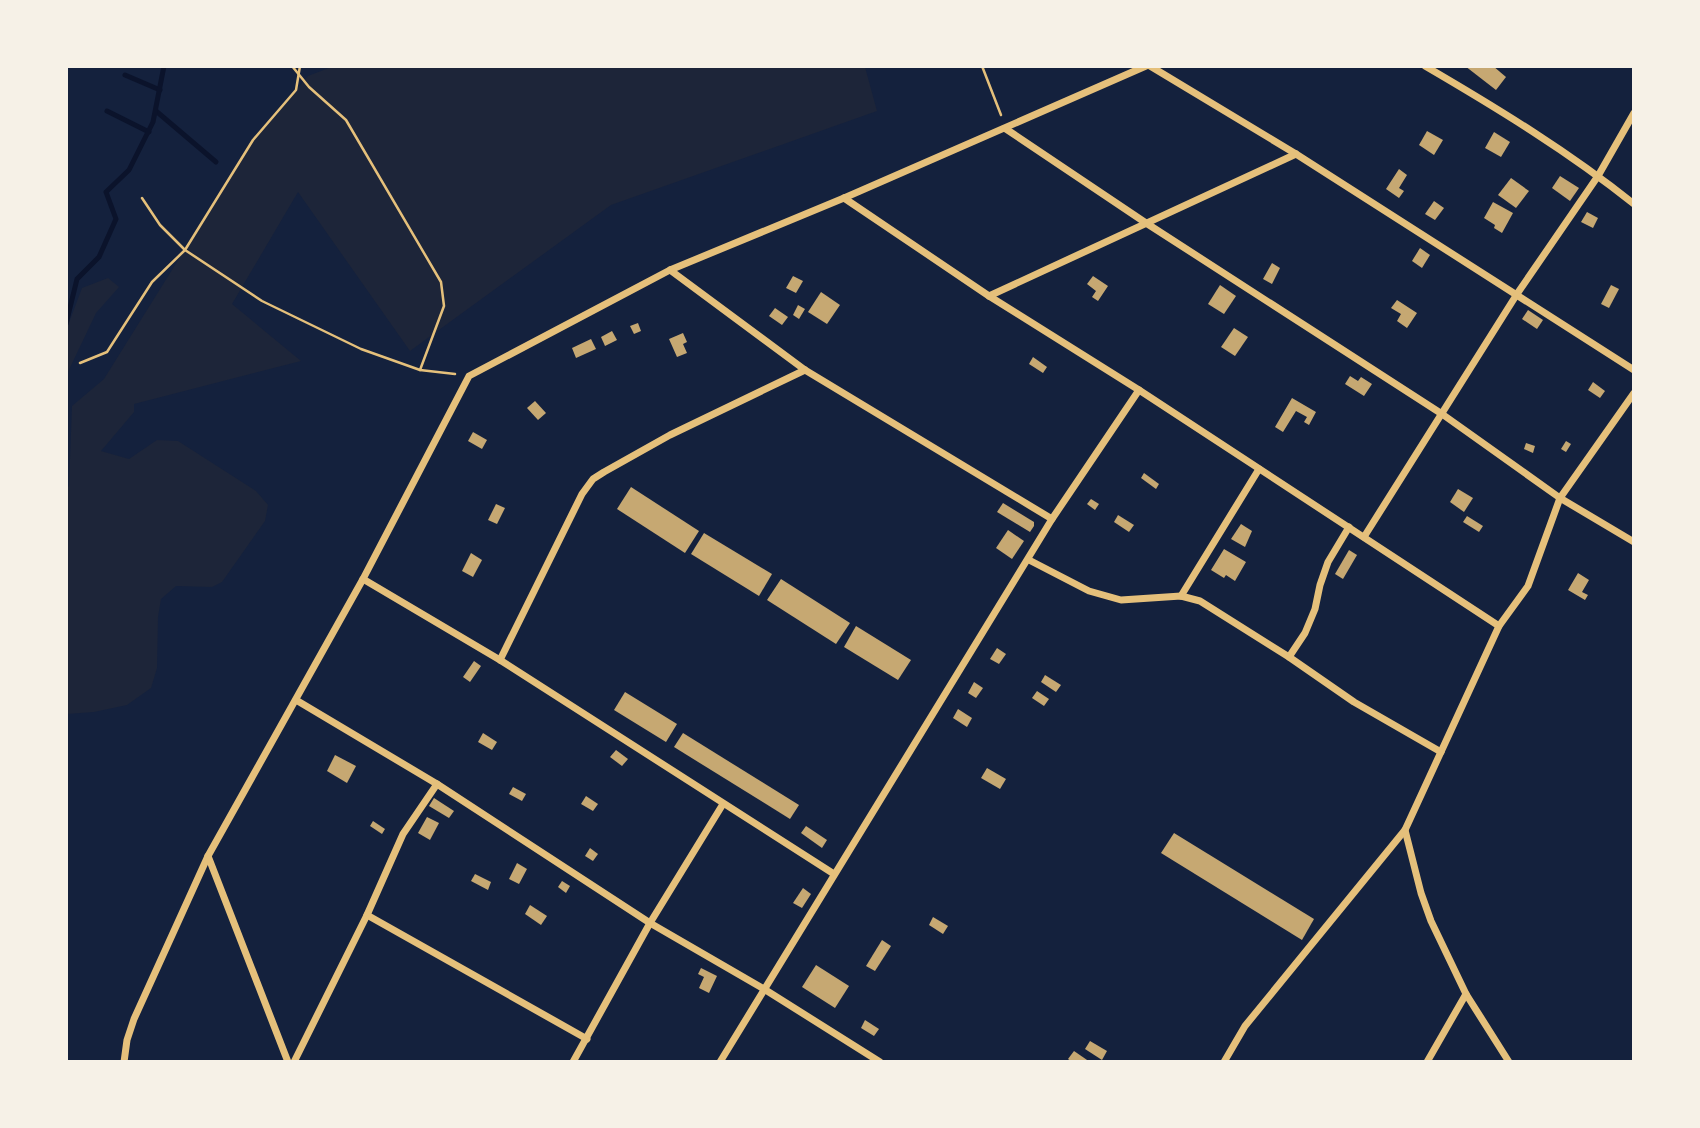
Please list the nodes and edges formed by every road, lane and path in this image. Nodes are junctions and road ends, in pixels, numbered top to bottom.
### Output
1 (292, 66) edge
2 (300, 66) edge
3 (982, 66) edge
4 (1148, 66) edge
5 (1425, 66) edge
6 (298, 74) junction
7 (1633, 113) edge
8 (1006, 129) junction
9 (1296, 154) junction
10 (1598, 176) junction
11 (142, 198) dead end
12 (844, 198) junction
13 (1633, 205) edge
14 (1146, 223) junction
15 (185, 250) junction
16 (670, 270) junction
17 (1517, 294) junction
18 (989, 296) junction
19 (80, 363) dead end
20 (420, 370) junction
21 (805, 370) junction
22 (1633, 370) edge
23 (469, 376) junction
24 (1139, 390) junction
25 (1633, 393) edge
26 (1442, 414) junction
27 (1259, 469) junction
28 (1560, 498) junction
29 (1052, 519) junction
30 (1349, 527) junction
31 (1364, 537) junction
32 (1633, 542) edge
33 (1029, 560) junction
34 (363, 579) junction
35 (1181, 596) junction
36 (1499, 626) junction
37 (1289, 657) junction
38 (500, 660) junction
39 (296, 700) junction
40 (1441, 752) junction
41 (438, 784) junction
42 (723, 804) junction
43 (1405, 830) junction
44 (208, 856) junction
45 (834, 874) junction
46 (367, 915) junction
47 (650, 923) junction
48 (764, 989) junction
49 (1466, 994) junction
50 (587, 1039) junction
51 (124, 1062) edge
52 (288, 1062) edge
53 (294, 1062) edge
54 (573, 1062) edge
55 (720, 1062) edge
56 (880, 1062) edge
57 (1224, 1062) edge
58 (1427, 1062) edge
59 (1509, 1062) edge

1 - 6 path
2 - 6 path
3 - 8 path
4 - 8 street
4 - 9 street
5 - 10 street
6 - 15 path
6 - 20 path
7 - 10 street
8 - 12 street
8 - 14 street
9 - 14 street
9 - 17 street
10 - 13 street
10 - 17 street
11 - 15 path
12 - 16 street
12 - 18 street
14 - 18 street
14 - 26 street
15 - 19 path
15 - 20 path
16 - 21 street
16 - 23 street
17 - 22 street
17 - 26 street
18 - 24 street
20 - 23 path
21 - 29 street
21 - 38 street
23 - 34 street
24 - 27 street
24 - 29 street
25 - 28 street
26 - 28 street
26 - 31 street
27 - 30 street
27 - 35 street
28 - 32 street
28 - 36 street
29 - 33 street
30 - 31 street
30 - 37 street
31 - 36 street
33 - 35 street
33 - 45 street
34 - 38 street
34 - 39 street
35 - 37 street
36 - 40 street
37 - 40 street
38 - 42 street
39 - 41 street
39 - 44 street
40 - 43 street
41 - 46 street
41 - 47 street
42 - 45 street
42 - 47 street
43 - 49 street
43 - 57 street
44 - 51 street
44 - 52 street
45 - 48 street
46 - 50 street
46 - 53 street
47 - 48 street
47 - 50 street
48 - 55 street
48 - 56 street
49 - 58 street
49 - 59 street
50 - 54 street

